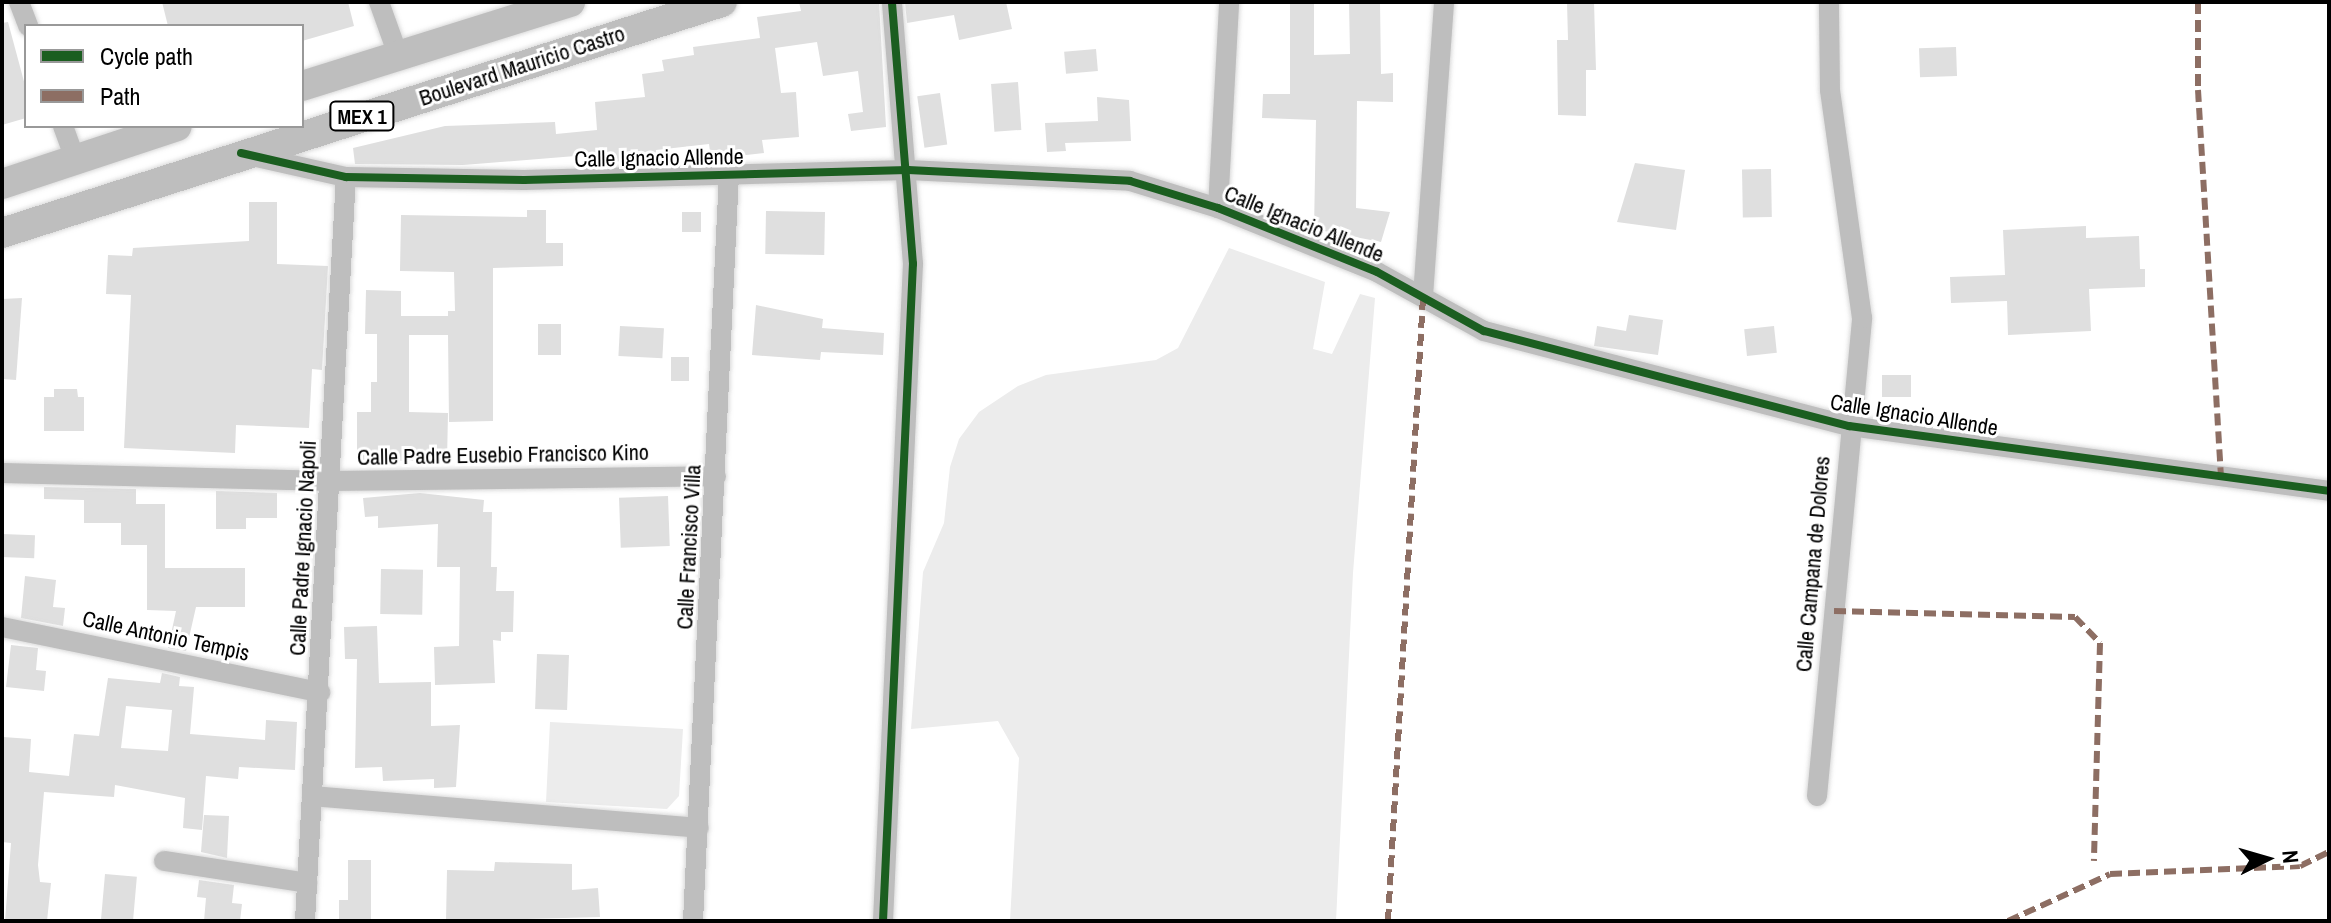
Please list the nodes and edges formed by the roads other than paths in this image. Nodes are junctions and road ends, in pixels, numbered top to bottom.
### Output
1 (19, 2) edge
2 (379, 2) edge
3 (570, 2) edge
4 (722, 2) edge
5 (892, 2) edge
6 (1229, 2) edge
7 (1444, 2) edge
8 (1829, 2) edge
9 (27, 24) edge
10 (398, 55) junction
11 (304, 85) edge
12 (64, 128) edge
13 (171, 128) edge
14 (241, 153) junction
15 (75, 159) junction
16 (908, 170) junction
17 (729, 174) junction
18 (346, 177) junction
19 (2, 184) edge
20 (1218, 208) junction
21 (2, 233) edge
22 (1423, 296) junction
23 (1849, 426) junction
24 (2, 473) edge
25 (716, 476) junction
26 (330, 481) junction
27 (2329, 491) edge
28 (2, 627) edge
29 (320, 692) junction
30 (312, 796) junction
31 (1817, 796) dead end
32 (699, 828) junction
33 (164, 861) dead end
34 (307, 883) junction
35 (305, 921) edge
36 (693, 921) edge
37 (883, 921) edge

1 - 9 street
2 - 10 street
3 - 10 main road, Boulevard Mauricio Castro / MEX 1
4 - 14 main road, Boulevard Mauricio Castro / MEX 1
5 - 16 street
6 - 20 street
7 - 22 street
8 - 23 street, Calle Campana de Dolores
10 - 11 main road, Boulevard Mauricio Castro / MEX 1
12 - 15 street
13 - 15 main road
14 - 18 street, Calle Ignacio Allende
14 - 21 main road, Boulevard Mauricio Castro / MEX 1
15 - 19 main road
16 - 17 street, Calle Ignacio Allende
16 - 20 street, Calle Ignacio Allende
16 - 37 street
17 - 18 street, Calle Ignacio Allende
17 - 25 street, Calle Francisco Villa
18 - 26 street, Calle Padre Ignacio Napoli
20 - 22 street, Calle Ignacio Allende
22 - 23 street, Calle Ignacio Allende
23 - 27 street, Calle Ignacio Allende
23 - 31 street, Calle Campana de Dolores
24 - 26 street, Calle Padre Eusebio Francisco Kino
25 - 26 street, Calle Padre Eusebio Francisco Kino
25 - 32 street, Calle Francisco Villa
26 - 29 street, Calle Padre Ignacio Napoli
28 - 29 street, Calle Antonio Tempis
29 - 30 street, Calle Padre Ignacio Napoli
30 - 32 street
30 - 34 street, Calle Padre Ignacio Napoli
32 - 36 street, Calle Francisco Villa
33 - 34 street
34 - 35 street, Calle Padre Ignacio Napoli

